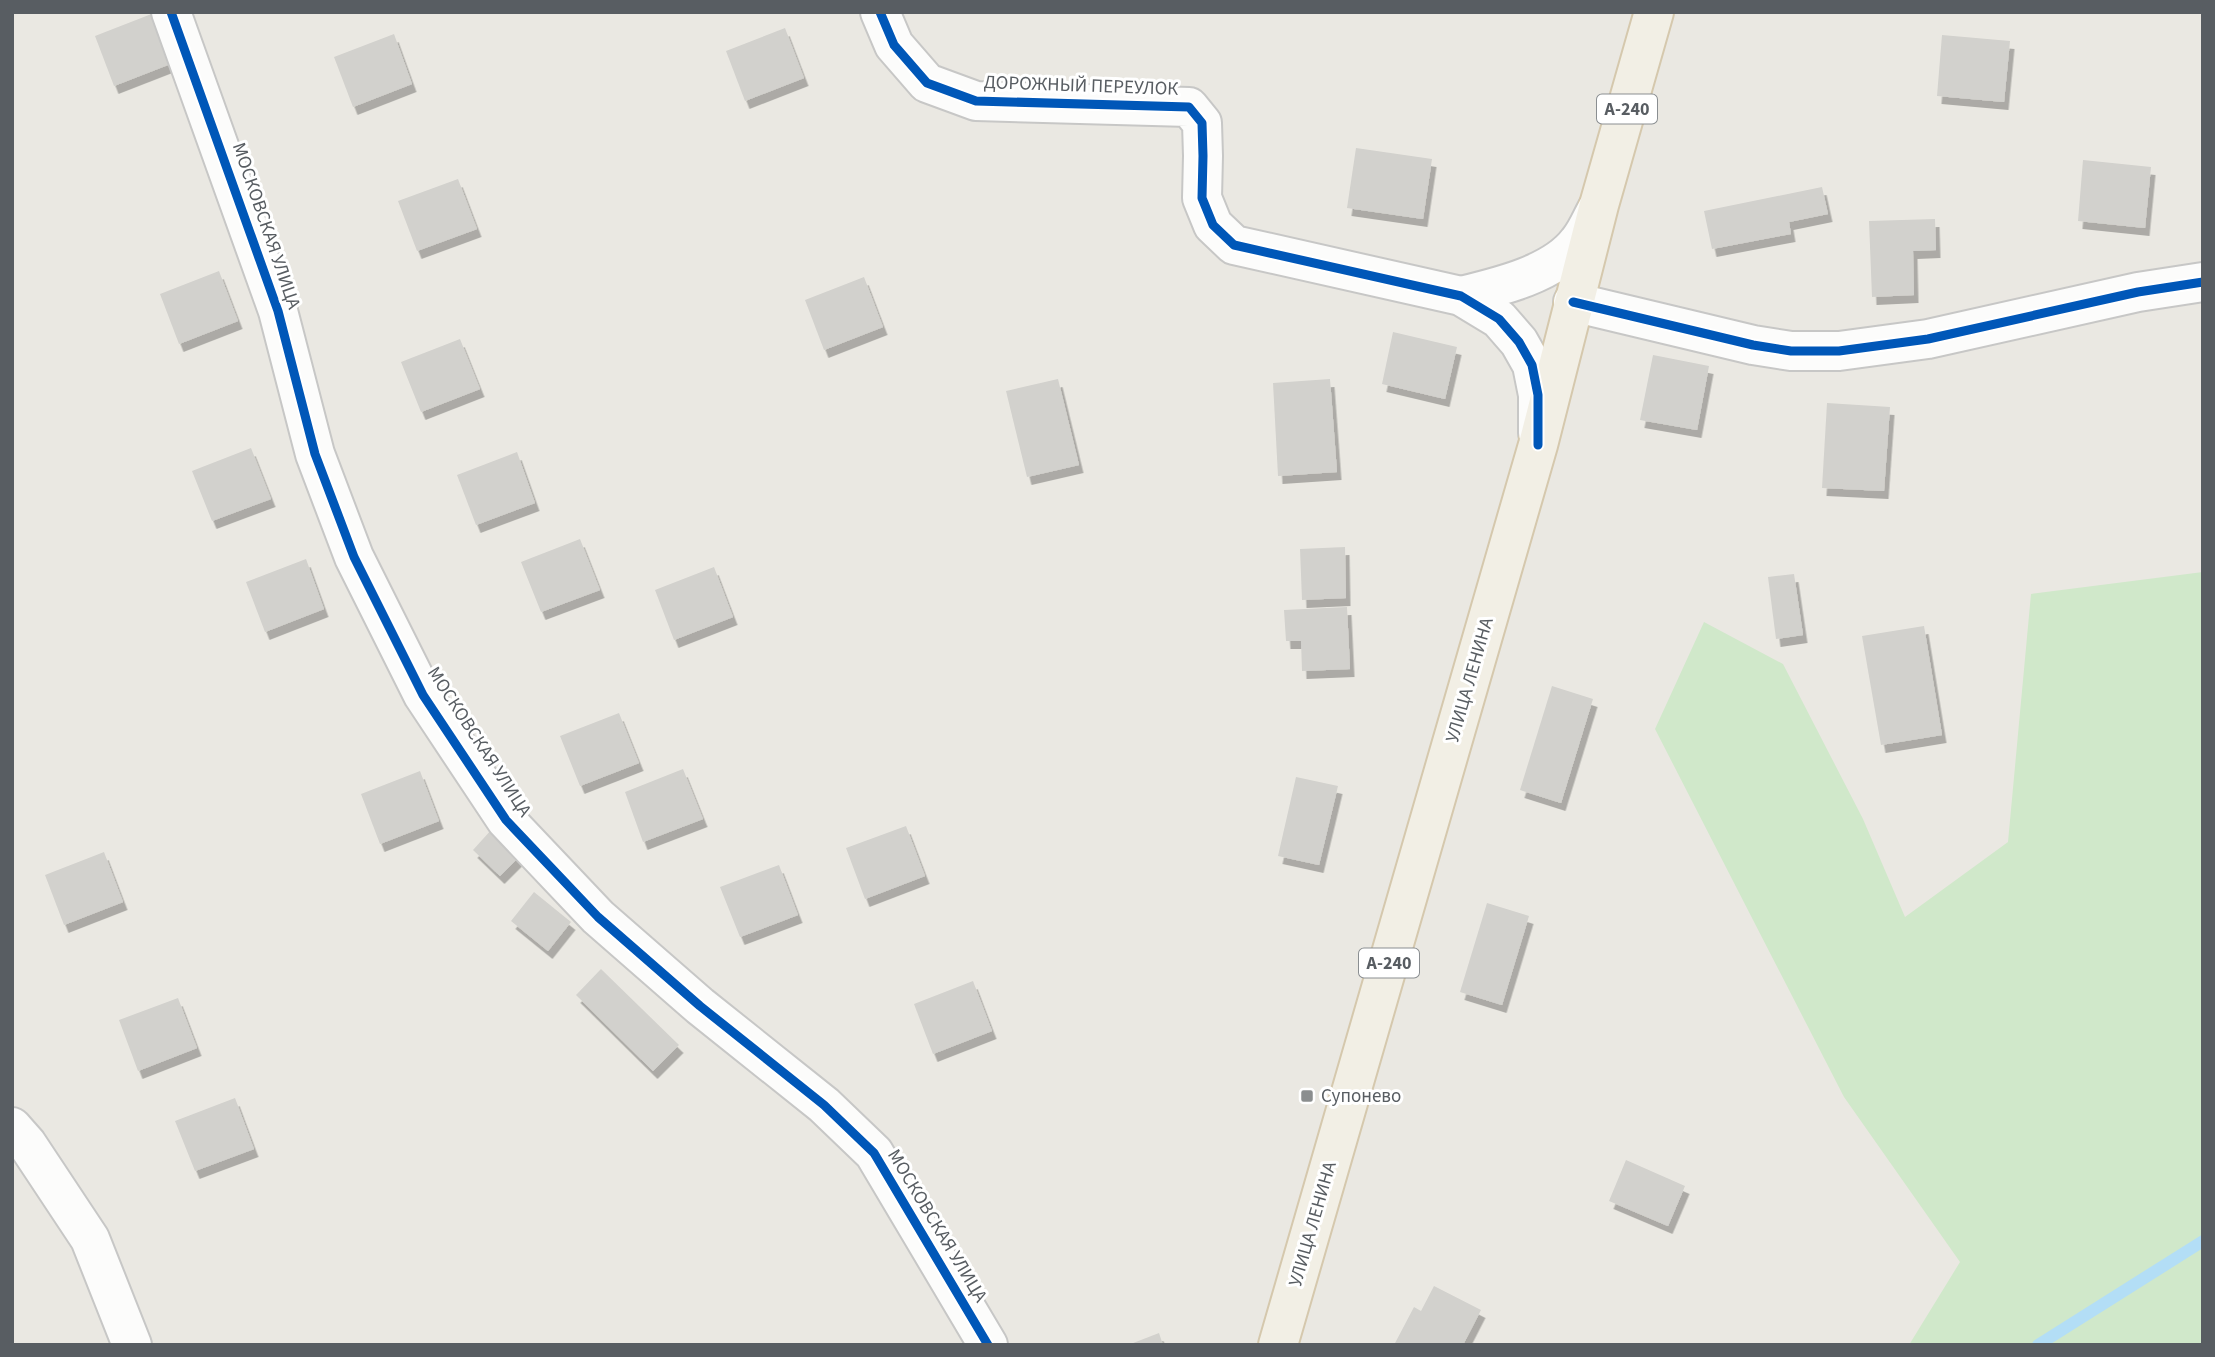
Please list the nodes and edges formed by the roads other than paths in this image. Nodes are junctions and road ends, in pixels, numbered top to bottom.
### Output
1 (171, 12) edge
2 (880, 12) edge
3 (1654, 12) edge
4 (1599, 205) junction
5 (2203, 282) edge
6 (1461, 296) junction
7 (1573, 302) junction
8 (1538, 445) junction
9 (12, 1127) edge
10 (132, 1345) edge
11 (988, 1345) edge
12 (1278, 1345) edge

1 - 11 street, МОСКОВСКАЯ УЛИЦА
2 - 6 street, ДОРОЖНЫЙ ПЕРЕУЛОК
3 - 4 main road, УЛИЦА ЛЕНИНА / А-240
4 - 6 street
4 - 7 main road, УЛИЦА ЛЕНИНА / А-240
5 - 7 street
6 - 8 street
7 - 8 main road, УЛИЦА ЛЕНИНА / А-240
8 - 12 main road, УЛИЦА ЛЕНИНА / А-240
9 - 10 street

